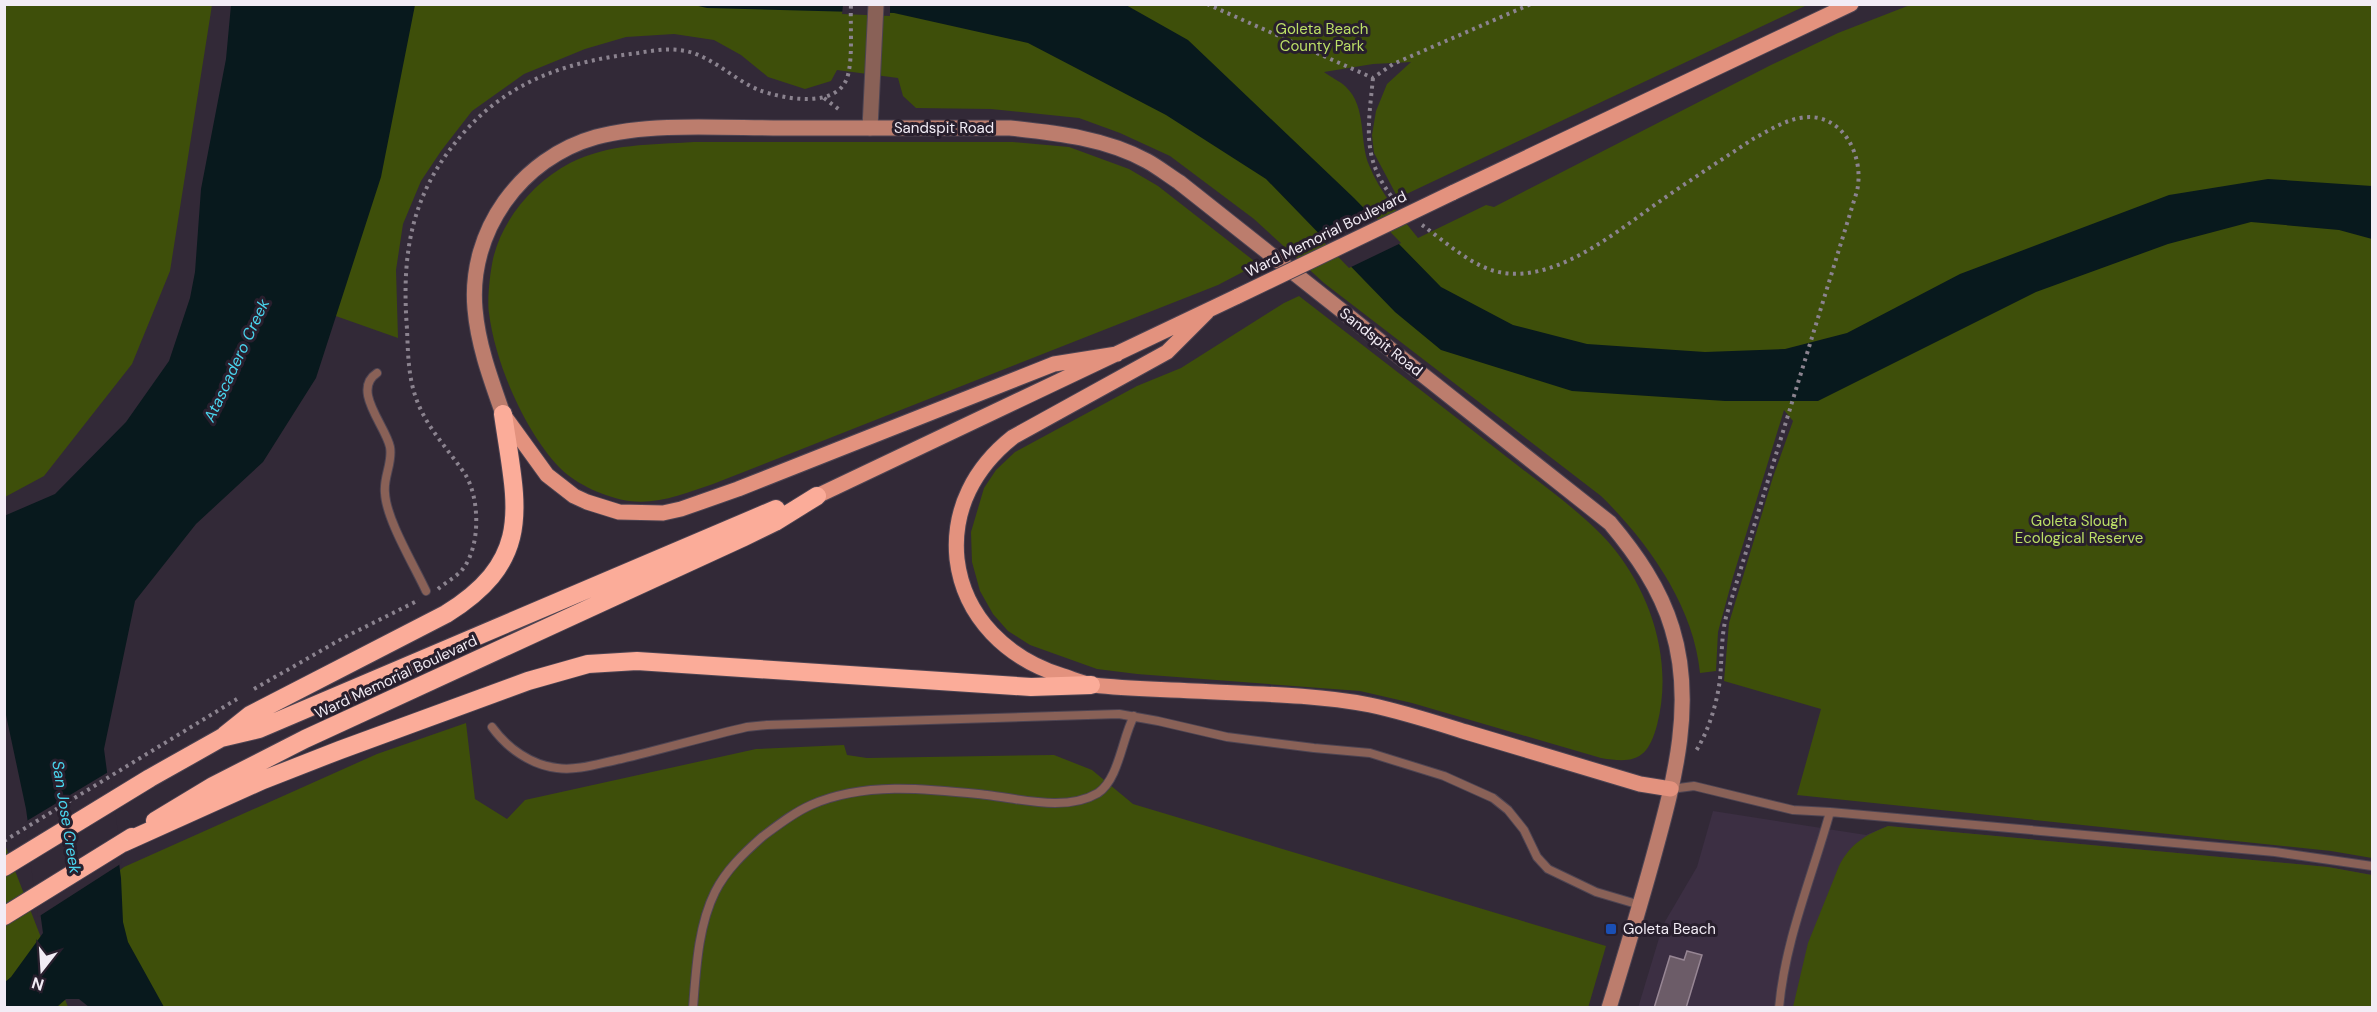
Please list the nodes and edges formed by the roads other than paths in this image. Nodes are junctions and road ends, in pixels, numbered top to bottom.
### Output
1 (876, 4) edge
2 (1851, 4) edge
3 (870, 128) junction
4 (1207, 312) junction
5 (1117, 354) junction
6 (377, 373) dead end
7 (503, 414) junction
8 (818, 496) junction
9 (426, 591) dead end
10 (1091, 685) junction
11 (1134, 716) junction
12 (492, 727) dead end
13 (221, 738) junction
14 (1671, 789) junction
15 (1830, 812) junction
16 (123, 843) junction
17 (2373, 866) edge
18 (4, 867) edge
19 (1640, 905) junction
20 (4, 916) edge
21 (693, 1008) edge
22 (1609, 1008) edge
23 (1779, 1008) edge

1 - 3 street
2 - 4 main road, Ward Memorial Boulevard, bridge
3 - 7 street, Sandspit Road
3 - 14 street, Sandspit Road
4 - 5 main road, Ward Memorial Boulevard
4 - 10 main road
5 - 7 main road
5 - 8 main road, Ward Memorial Boulevard
6 - 9 lane
7 - 13 highway
8 - 13 highway, Ward Memorial Boulevard
8 - 16 highway, Ward Memorial Boulevard
10 - 14 main road
10 - 16 highway
11 - 12 lane
11 - 19 lane
11 - 21 lane
13 - 18 highway, Ward Memorial Boulevard
14 - 15 lane
14 - 19 street, Sandspit Road
15 - 17 lane
15 - 23 lane
16 - 20 highway, Ward Memorial Boulevard
19 - 22 street, Sandspit Road

